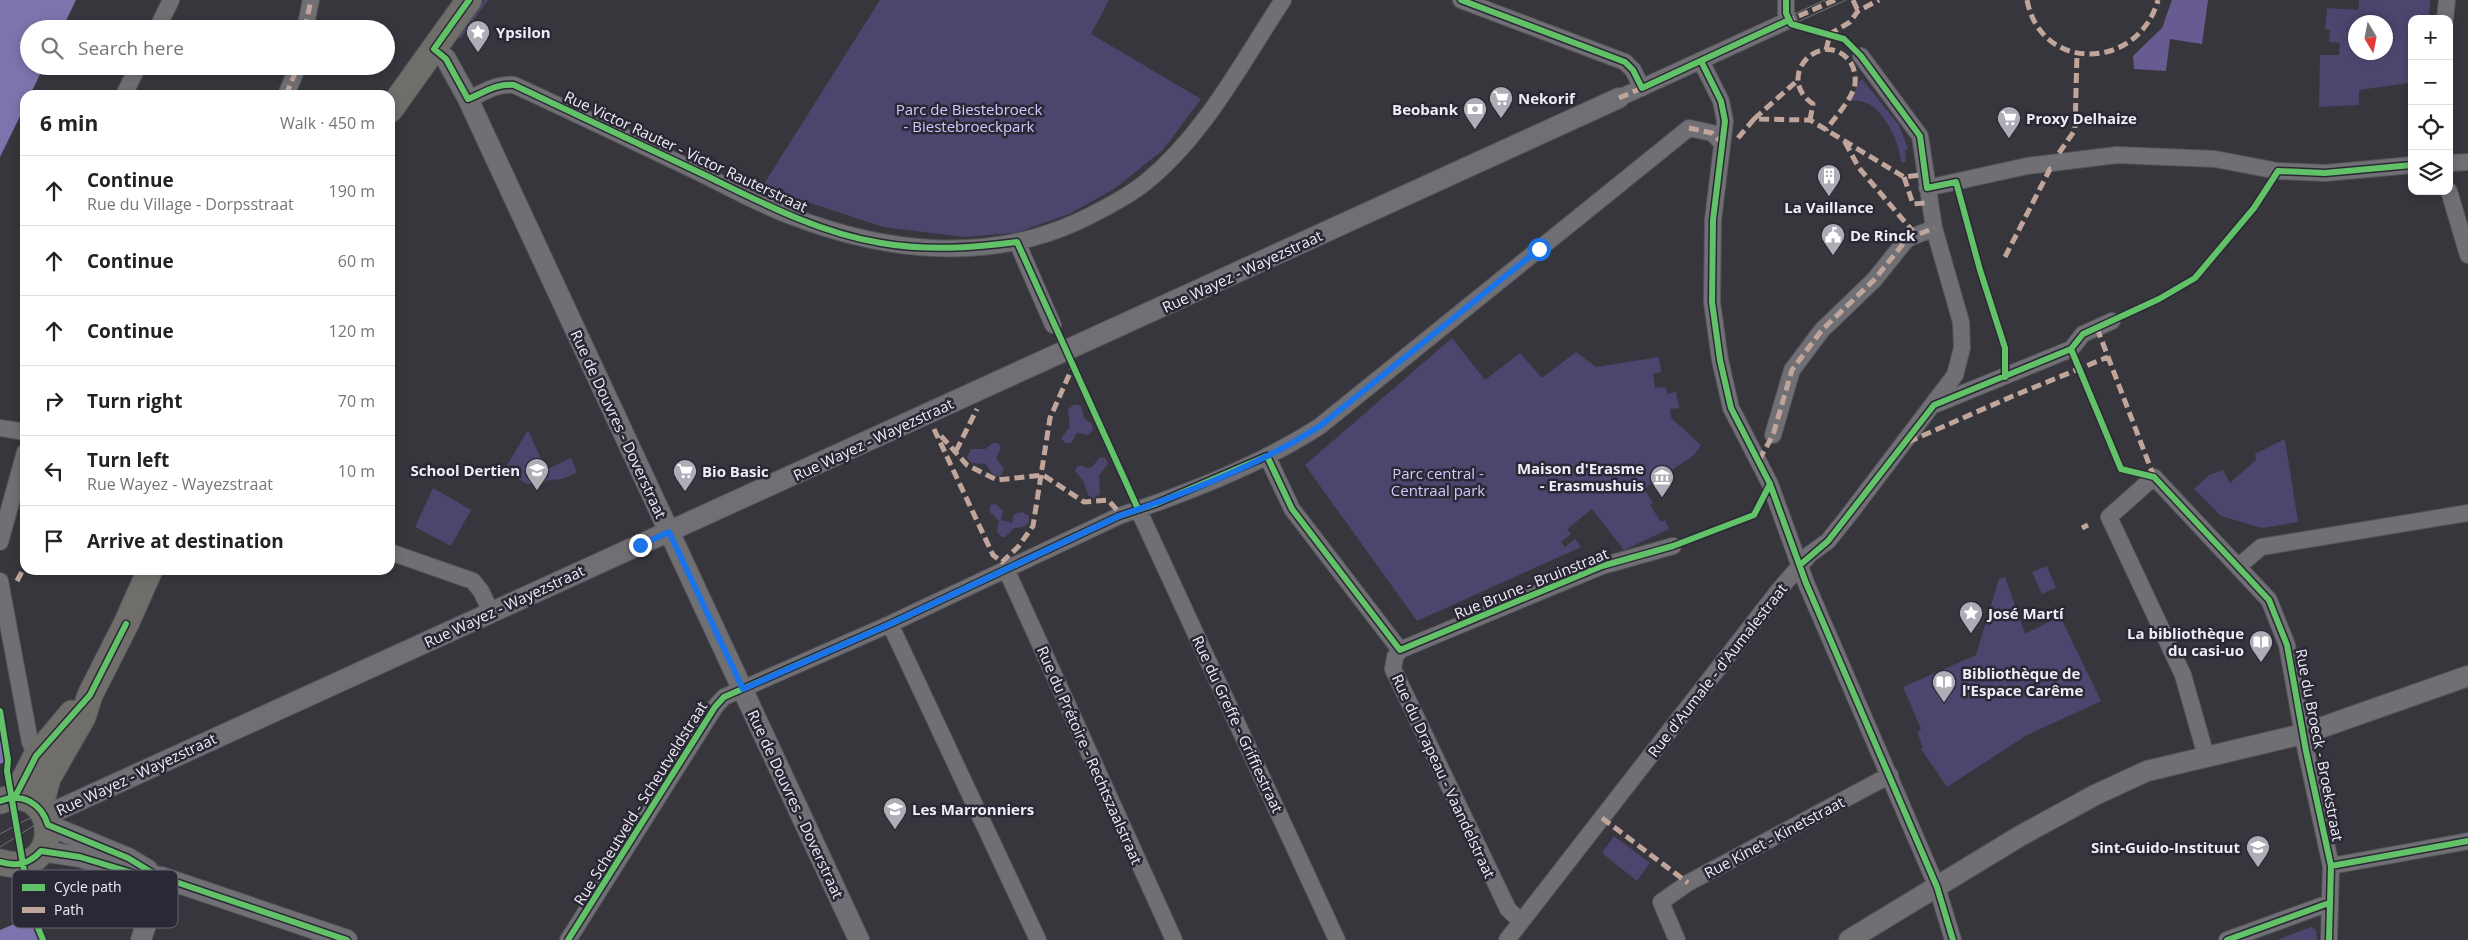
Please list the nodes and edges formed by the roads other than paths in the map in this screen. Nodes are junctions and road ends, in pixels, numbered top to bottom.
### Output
1 (171, 0) edge
2 (311, 0) edge
3 (469, 0) edge
4 (1283, 0) edge
5 (1461, 0) edge
6 (1786, 0) edge
7 (2446, 0) edge
8 (2446, 15) edge
9 (161, 20) edge
10 (307, 20) edge
11 (434, 49) junction
12 (1861, 56) dead end
13 (1701, 61) junction
14 (134, 75) edge
15 (294, 75) edge
16 (1642, 88) junction
17 (126, 90) edge
18 (288, 90) edge
19 (1619, 98) joint
20 (468, 99) junction
21 (395, 103) edge
22 (1722, 143) junction
23 (2468, 162) edge
24 (2453, 163) edge
25 (2408, 165) edge
26 (1927, 188) junction
27 (2450, 195) edge
28 (1934, 228) junction
29 (1017, 242) junction
30 (2468, 255) edge
31 (2112, 321) dead end
32 (1052, 325) dead end
33 (1934, 405) junction
34 (0, 428) edge
35 (20, 431) edge
36 (1774, 435) dead end
37 (1267, 456) junction
38 (20, 470) edge
39 (1138, 509) junction
40 (2468, 513) edge
41 (669, 532) junction
42 (0, 542) edge
43 (1673, 546) dead end
44 (395, 554) edge
45 (1800, 566) junction
46 (2239, 566) junction
47 (1006, 569) junction
48 (148, 575) edge
49 (0, 581) edge
50 (491, 612) junction
51 (890, 624) junction
52 (1400, 650) junction
53 (2468, 676) edge
54 (743, 689) junction
55 (90, 695) junction
56 (2303, 734) junction
57 (36, 756) junction
58 (2206, 756) junction
59 (1890, 775) junction
60 (28, 808) edge
61 (2468, 841) edge
62 (36, 856) junction
63 (0, 862) edge
64 (2332, 866) junction
65 (123, 870) edge
66 (148, 870) edge
67 (178, 883) edge
68 (1937, 887) junction
69 (2330, 903) junction
70 (1521, 922) junction
71 (145, 928) edge
72 (2250, 936) edge
73 (141, 940) edge
74 (347, 940) edge
75 (568, 940) edge
76 (860, 940) edge
77 (1038, 940) edge
78 (1174, 940) edge
79 (1337, 940) edge
80 (1507, 940) edge
81 (1677, 940) edge
82 (1849, 940) edge
83 (1952, 940) edge
84 (2227, 940) edge
85 (2329, 940) edge

1 - 9 street
2 - 10 street
3 - 11 main road
4 - 29 street, Rue Victor Rauter - Victor Rauterstraat
5 - 16 street
6 - 13 street, Rue Wayez - Wayezstraat
7 - 8 street
11 - 20 street, Rue de Douvres - Doverstraat
11 - 21 main road
12 - 26 street, Rue d'Aumale - d'Aumalestraat
13 - 16 street, Rue Wayez - Wayezstraat
13 - 22 street
14 - 17 street
15 - 18 street
16 - 19 street, Rue Wayez - Wayezstraat
19 - 41 street, Rue Wayez - Wayezstraat
20 - 29 street, Rue Victor Rauter - Victor Rauterstraat
20 - 41 street, Rue de Douvres - Doverstraat
22 - 37 street, Rue Scheutveld - Scheutveldstraat
22 - 45 street
23 - 24 street
25 - 26 street
26 - 28 street, Rue d'Aumale - d'Aumalestraat
27 - 30 street
28 - 33 street, Rue d'Aumale - d'Aumalestraat
28 - 36 street
29 - 32 street
31 - 33 street
33 - 45 street, Rue d'Aumale - d'Aumalestraat
34 - 35 street
37 - 39 street, Rue Scheutveld - Scheutveldstraat
37 - 52 street, Rue du Drapeau - Vaandelstraat
38 - 42 street
39 - 47 street, Rue Scheutveld - Scheutveldstraat
39 - 79 street, Rue du Greffe - Griffiestraat
40 - 46 street
41 - 50 street, Rue Wayez - Wayezstraat
41 - 54 street, Rue de Douvres - Doverstraat
43 - 52 street, Rue Brune - Bruinstraat
44 - 50 street
45 - 59 street
45 - 70 street, Rue d'Aumale - d'Aumalestraat
46 - 56 street, Rue du Broeck - Broekstraat
46 - 58 street, Rue du Broeck - Broekstraat
47 - 51 street, Rue Scheutveld - Scheutveldstraat
47 - 78 street, Rue du Prétoire - Rechtszaalstraat
48 - 55 main road
49 - 57 street
50 - 60 street, Rue Wayez - Wayezstraat
51 - 54 street, Rue Scheutveld - Scheutveldstraat
51 - 77 street
52 - 70 street, Rue du Drapeau - Vaandelstraat
53 - 56 street
54 - 75 street, Rue Scheutveld - Scheutveldstraat
54 - 76 street, Rue de Douvres - Doverstraat
55 - 57 main road
55 - 60 main road
56 - 58 street
56 - 64 street, Rue du Broeck - Broekstraat
57 - 60 main road
58 - 68 street
59 - 68 street
59 - 81 street, Rue Kinet - Kinetstraat
60 - 62 main road
60 - 66 street
61 - 64 street
62 - 63 main road
62 - 65 street
64 - 69 street, Rue du Broeck - Broekstraat
67 - 74 street
68 - 82 street
68 - 83 street
69 - 72 street
69 - 85 street, Rue du Broeck - Broekstraat
70 - 80 street, Rue d'Aumale - d'Aumalestraat
71 - 73 street
72 - 84 street

